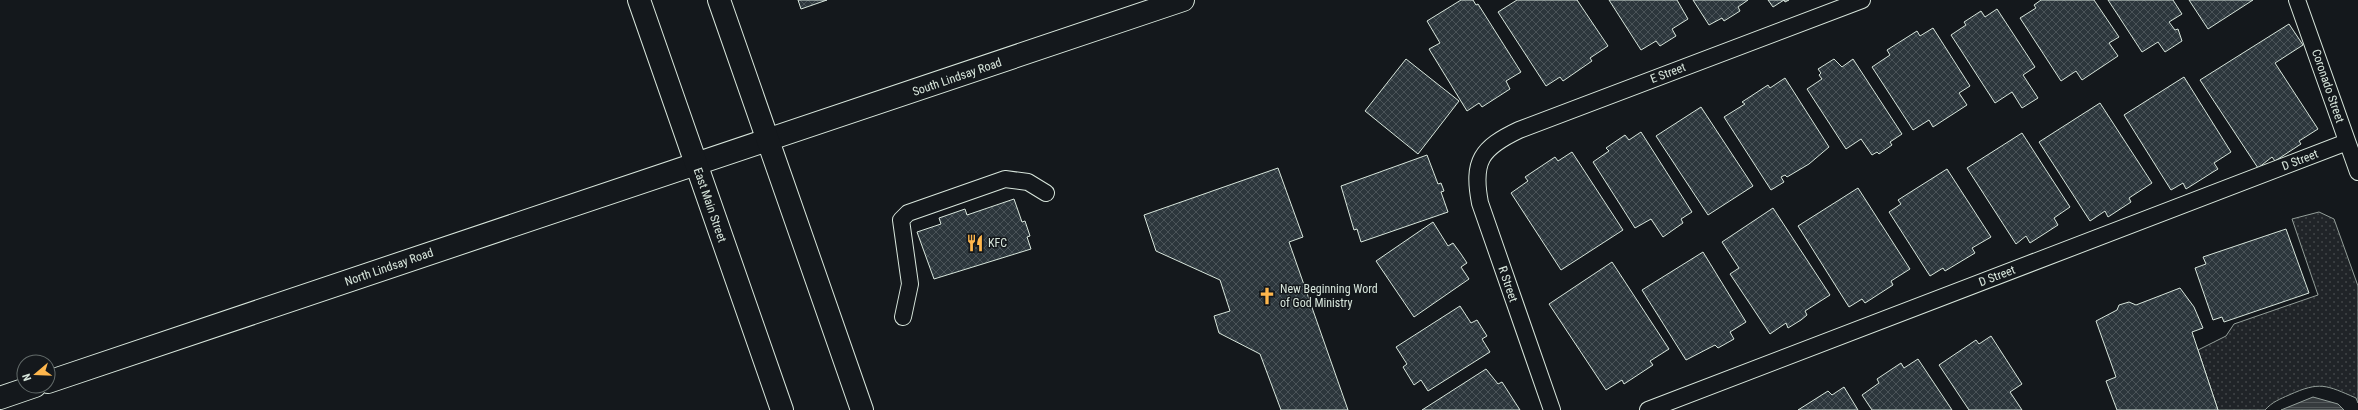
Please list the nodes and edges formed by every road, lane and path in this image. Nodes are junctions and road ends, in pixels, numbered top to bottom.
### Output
1 (639, 0) edge
2 (719, 0) edge
3 (1182, 0) edge
4 (1862, 0) edge
5 (2298, 0) edge
6 (769, 140) junction
7 (2347, 142) junction
8 (731, 153) joint
9 (1481, 157) joint
10 (696, 163) junction
11 (2358, 172) edge
12 (1046, 193) dead end
13 (903, 317) dead end
14 (56, 379) edge
15 (16, 393) edge
16 (0, 398) edge
17 (782, 410) edge
18 (862, 410) edge
19 (1552, 410) edge
20 (1648, 410) edge

1 - 10 main road, East Main Street
2 - 6 main road
3 - 6 main road, South Lindsay Road
4 - 9 lane, E Street
5 - 7 lane, Coronado Street
6 - 8 main road, South Lindsay Road
6 - 18 main road
7 - 11 lane, Coronado Street
7 - 20 lane, D Street
8 - 10 main road, North Lindsay Road
9 - 19 lane, R Street
10 - 14 main road, North Lindsay Road
10 - 17 main road, East Main Street
12 - 13 lane
15 - 16 main road

